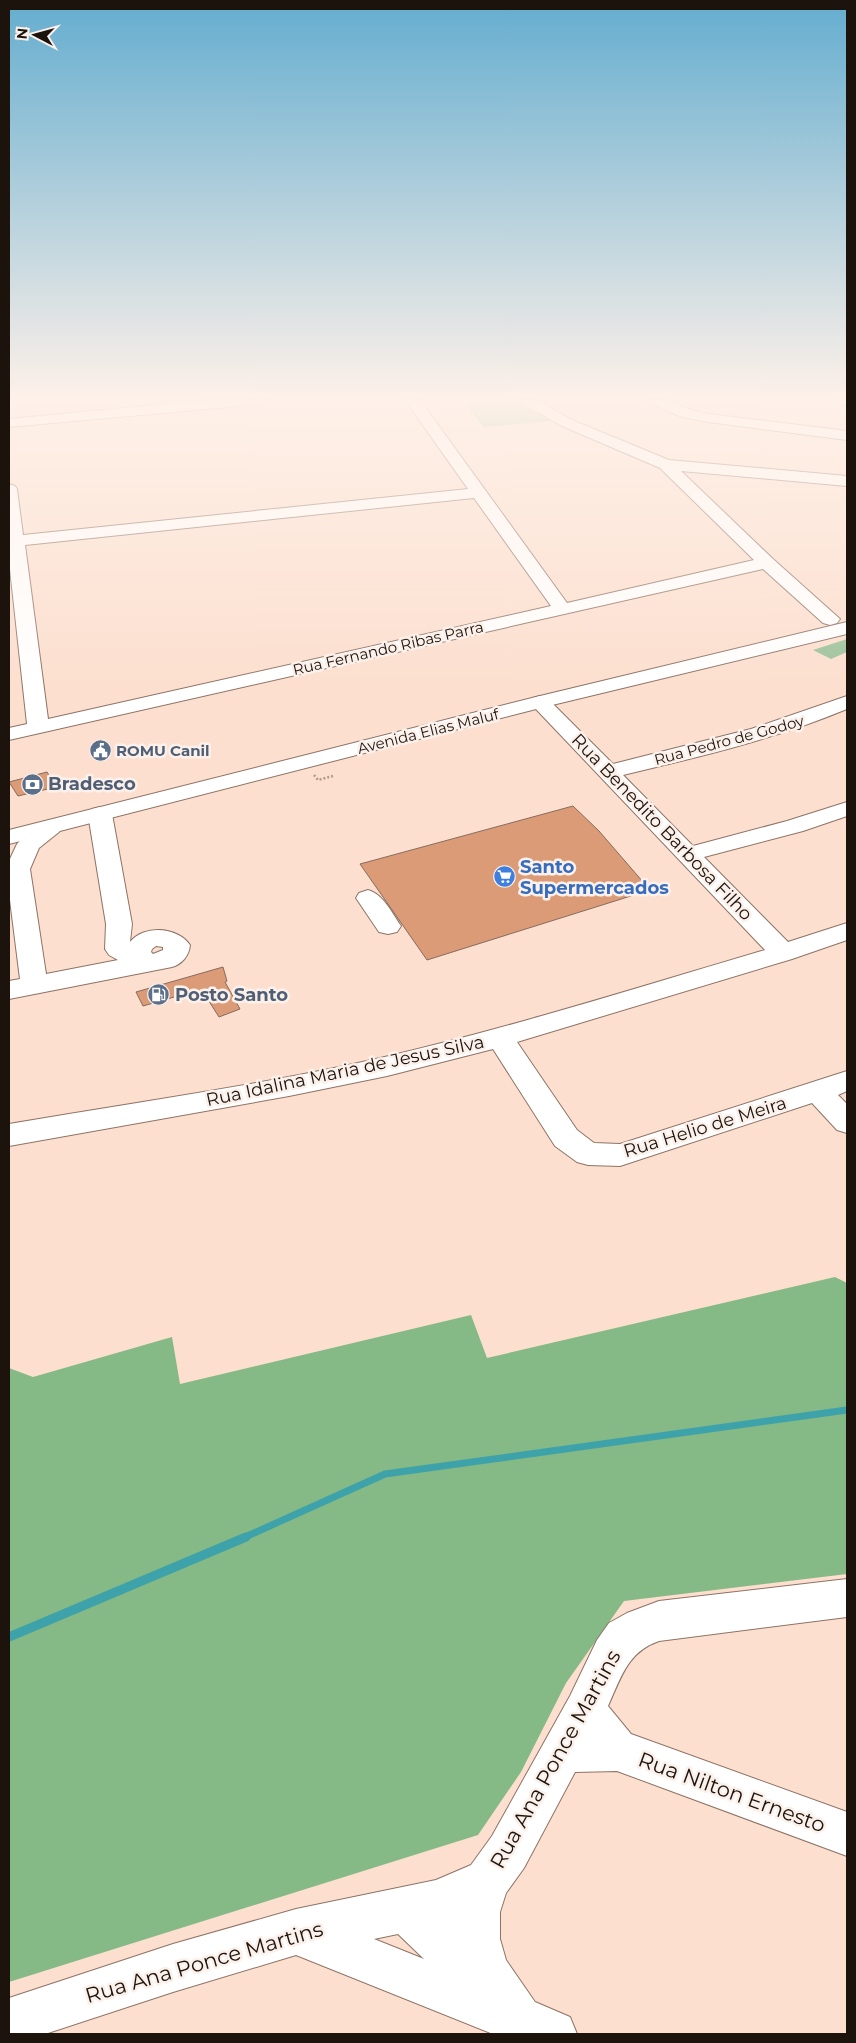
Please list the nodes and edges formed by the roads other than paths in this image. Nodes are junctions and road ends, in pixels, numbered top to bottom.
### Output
1 (10, 495) edge
2 (467, 495) edge
3 (481, 495) edge
4 (697, 495) edge
5 (15, 541) junction
6 (767, 563) junction
7 (562, 609) junction
8 (843, 621) edge
9 (540, 702) junction
10 (847, 702) edge
11 (38, 727) junction
12 (9, 734) edge
13 (608, 772) junction
14 (174, 776) junction
15 (847, 809) edge
16 (100, 814) junction
17 (9, 818) edge
18 (51, 827) junction
19 (9, 837) edge
20 (688, 854) junction
21 (14, 862) edge
22 (368, 898) dead end
23 (388, 926) dead end
24 (847, 931) edge
25 (783, 953) junction
26 (34, 985) junction
27 (9, 990) edge
28 (500, 1038) junction
29 (847, 1081) edge
30 (818, 1092) junction
31 (847, 1122) edge
32 (9, 1135) edge
33 (847, 1598) edge
34 (585, 1711) junction
35 (617, 1750) junction
36 (563, 1751) junction
37 (847, 1834) edge
38 (487, 1881) junction
39 (405, 1910) junction
40 (296, 1932) junction
41 (9, 2023) edge
42 (536, 2027) edge

1 - 5 street
2 - 5 street
3 - 7 street
4 - 6 street
5 - 11 street
6 - 7 street, Rua Fernando Ribas Parra
6 - 8 street
7 - 11 street, Rua Fernando Ribas Parra
8 - 9 street, Avenida Elias Maluf
8 - 14 street, Avenida Elias Maluf
9 - 13 street, Rua Benedito Barbosa Filho
9 - 16 street, Avenida Elias Maluf
10 - 13 street, Rua Pedro de Godoy
11 - 12 street, Rua Fernando Ribas Parra
13 - 20 street, Rua Benedito Barbosa Filho
14 - 16 street
14 - 17 street, Avenida Elias Maluf
15 - 20 street
16 - 18 street, Avenida Elias Maluf
16 - 26 street
18 - 19 street, Avenida Elias Maluf
18 - 21 street
20 - 25 street, Rua Benedito Barbosa Filho
21 - 26 street
22 - 23 street
24 - 25 street, Rua Idalina Maria de Jesus Silva
25 - 28 street, Rua Idalina Maria de Jesus Silva
26 - 27 street
28 - 30 street, Rua Helio de Meira
28 - 32 street, Rua Idalina Maria de Jesus Silva
29 - 30 street, Rua Helio de Meira
30 - 31 street
33 - 34 street, Rua Ana Ponce Martins
34 - 35 street, Rua Nilton Ernesto
34 - 36 street, Rua Ana Ponce Martins
35 - 36 street, Rua Nilton Ernesto
35 - 37 street, Rua Nilton Ernesto
36 - 38 street, Rua Ana Ponce Martins
38 - 39 street, Rua Ana Ponce Martins
38 - 42 street
39 - 40 street, Rua Ana Ponce Martins
39 - 42 street
40 - 41 street, Rua Ana Ponce Martins
40 - 42 street

